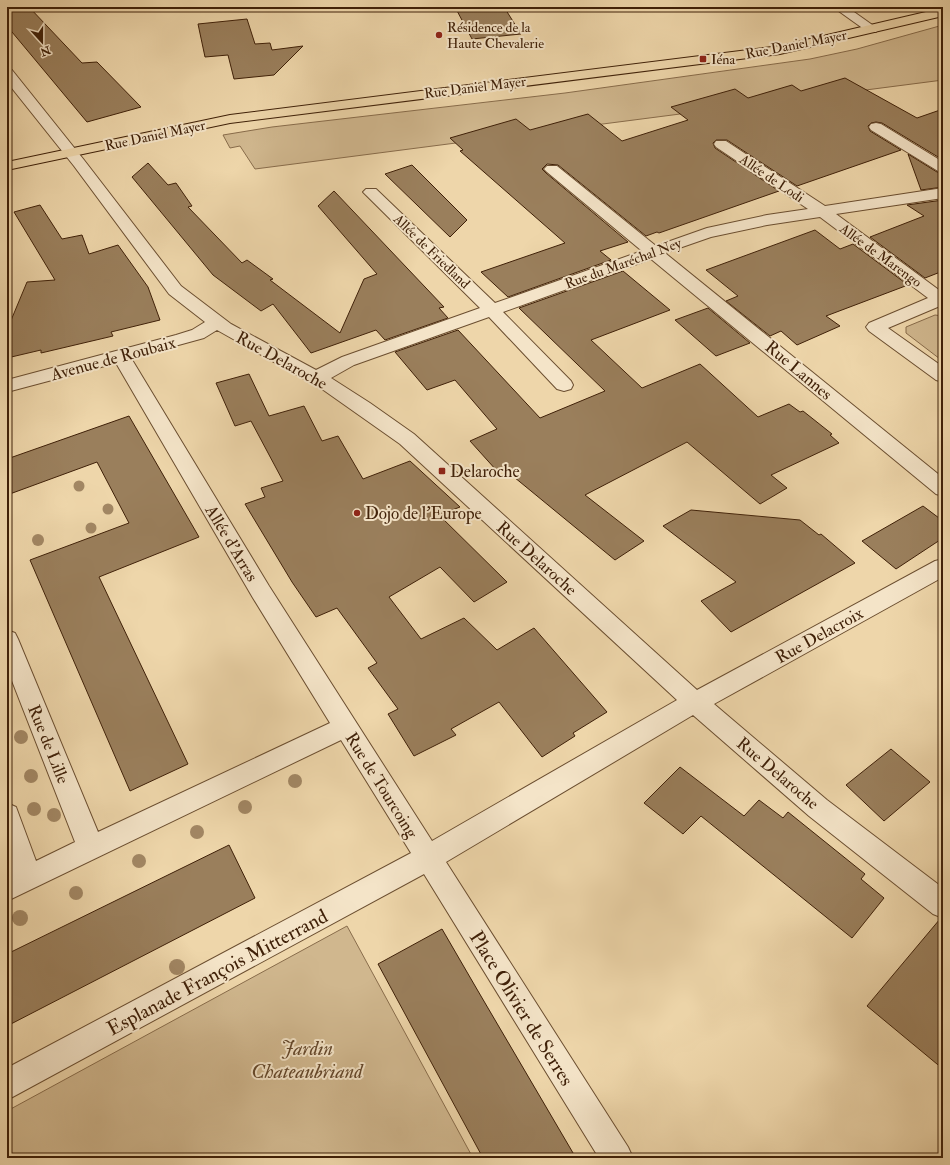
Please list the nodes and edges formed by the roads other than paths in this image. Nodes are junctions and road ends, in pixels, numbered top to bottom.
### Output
1 (839, 7) edge
2 (943, 12) edge
3 (872, 29) junction
4 (7, 73) edge
5 (876, 127) dead end
6 (721, 144) dead end
7 (70, 152) junction
8 (7, 166) edge
9 (943, 168) edge
10 (552, 169) dead end
11 (372, 192) dead end
12 (943, 193) edge
13 (822, 212) junction
14 (654, 251) junction
15 (942, 300) edge
16 (492, 310) junction
17 (216, 323) junction
18 (121, 356) junction
19 (943, 376) edge
20 (316, 378) junction
21 (564, 385) dead end
22 (7, 386) edge
23 (943, 489) edge
24 (943, 567) edge
25 (7, 639) edge
26 (696, 703) junction
27 (345, 727) junction
28 (7, 815) edge
29 (91, 848) junction
30 (428, 858) junction
31 (18, 883) edge
32 (943, 905) edge
33 (7, 1085) edge
34 (617, 1158) edge

1 - 3 street
2 - 3 main road, Rue Daniel Mayer
3 - 7 main road, Rue Daniel Mayer
4 - 7 street, Rue Delaroche
5 - 9 street
6 - 13 street, Allée de Lodi
7 - 8 main road, Rue Daniel Mayer
7 - 17 street, Rue Delaroche
10 - 14 street, Rue Lannes
11 - 16 street, Allée de Friedland
12 - 13 street, Rue du Maréchal Ney
13 - 14 street, Rue du Maréchal Ney
13 - 15 street, Allée de Marengo
14 - 16 street, Rue du Maréchal Ney
14 - 23 street, Rue Lannes
15 - 19 street, Allée de Marengo
16 - 20 street, Rue du Maréchal Ney
16 - 21 street, Allée de Friedland
17 - 18 street, Avenue de Roubaix
17 - 20 street, Rue Delaroche
18 - 22 street, Avenue de Roubaix
18 - 27 street, Allée d'Arras
20 - 26 street, Rue Delaroche
24 - 26 street, Rue Delacroix
25 - 29 street, Rue de Lille
26 - 30 street
26 - 32 street, Rue Delaroche
27 - 29 street, Rue de Tourcoing
27 - 30 street, Rue de Tourcoing
28 - 31 street
29 - 31 street, Rue de Tourcoing
30 - 33 street, Esplanade François Mitterrand
30 - 34 street, Place Olivier de Serres

